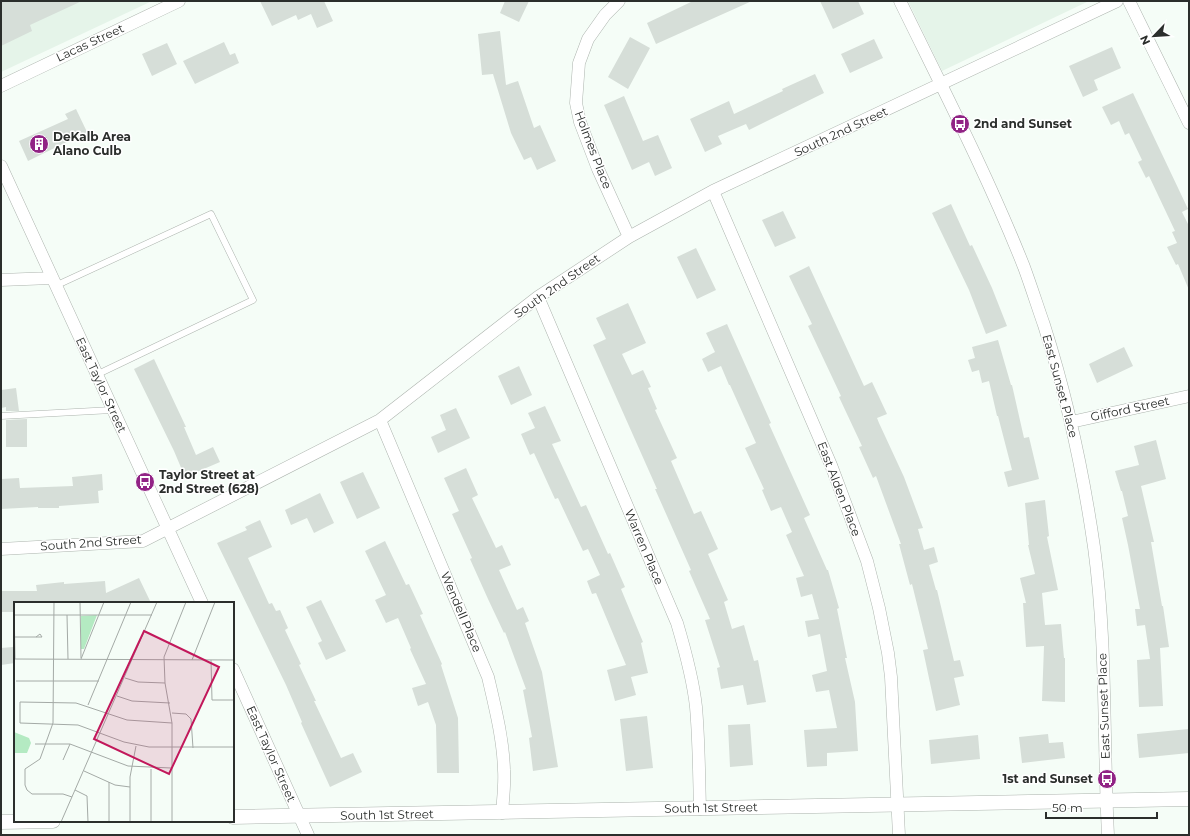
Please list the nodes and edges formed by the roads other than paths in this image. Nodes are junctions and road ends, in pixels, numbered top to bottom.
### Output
1 (179, 1) edge
2 (619, 1) edge
3 (900, 1) edge
4 (1117, 1) edge
5 (1129, 1) edge
6 (941, 85) junction
7 (1, 86) edge
8 (1189, 123) edge
9 (1, 166) edge
10 (713, 191) junction
11 (629, 236) junction
12 (1, 280) edge
13 (53, 282) junction
14 (538, 297) junction
15 (96, 375) junction
16 (1189, 396) edge
17 (112, 410) junction
18 (1, 416) edge
19 (380, 420) junction
20 (1071, 422) junction
21 (167, 528) junction
22 (1, 549) edge
23 (202, 602) edge
24 (234, 671) edge
25 (1189, 798) edge
26 (1107, 800) junction
27 (898, 804) junction
28 (700, 809) junction
29 (502, 813) junction
30 (299, 816) junction
31 (234, 817) edge
32 (1, 822) edge
33 (14, 822) edge
34 (308, 835) edge
35 (899, 835) edge
36 (1108, 835) edge

1 - 7 street, Lacas Street
2 - 11 street, Holmes Place
3 - 6 street, East Sunset Place
4 - 6 street, South 2nd Street
5 - 8 street
6 - 10 street, South 2nd Street
6 - 20 street, East Sunset Place
9 - 13 street, East Taylor Street
10 - 11 street, South 2nd Street
10 - 27 street, East Alden Place
11 - 14 street, South 2nd Street
12 - 13 street
13 - 15 street, East Taylor Street
13 - 15 lane
14 - 19 street, South 2nd Street
14 - 28 street, Warren Place
15 - 17 street, East Taylor Street
16 - 20 street, Gifford Street
17 - 18 lane
17 - 21 street, East Taylor Street
19 - 21 street, South 2nd Street
19 - 29 street, Wendell Place
20 - 26 street, East Sunset Place
21 - 22 street, South 2nd Street
21 - 23 street, East Taylor Street
24 - 30 street, East Taylor Street
25 - 26 street, South 1st Street
26 - 27 street, South 1st Street
26 - 36 street, East Sunset Place
27 - 28 street, South 1st Street
27 - 35 street, East Alden Place
28 - 29 street, South 1st Street
29 - 30 street, South 1st Street
30 - 31 street, South 1st Street
30 - 34 street, East Taylor Street
32 - 33 street

